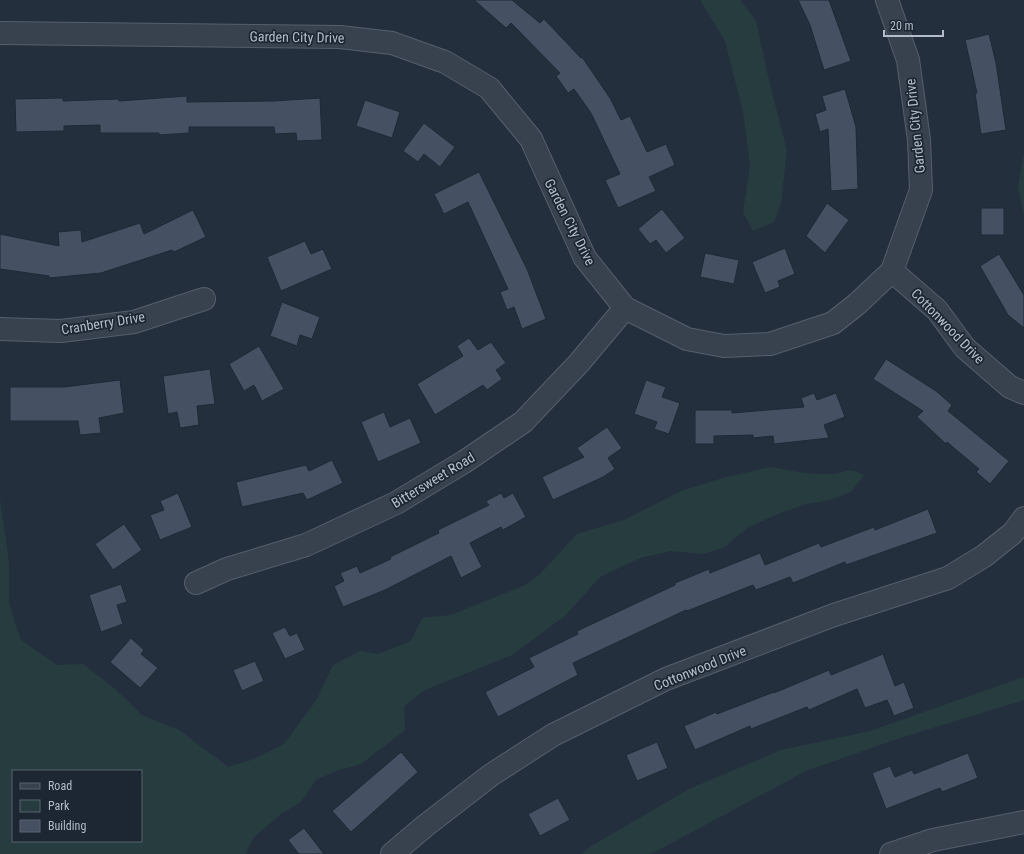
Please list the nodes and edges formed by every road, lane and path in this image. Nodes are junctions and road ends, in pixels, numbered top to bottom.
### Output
1 (887, 0) edge
2 (0, 33) edge
3 (892, 271) junction
4 (204, 299) dead end
5 (625, 308) junction
6 (0, 329) edge
7 (1024, 393) edge
8 (1024, 518) edge
9 (196, 583) dead end
10 (1024, 822) edge
11 (392, 854) edge
12 (891, 854) edge

1 - 3 street, Garden City Drive
2 - 5 street, Garden City Drive
3 - 5 street, Garden City Drive
3 - 7 street, Cottonwood Drive
4 - 6 street, Cranberry Drive
5 - 9 street, Bittersweet Road
8 - 11 street, Cottonwood Drive
10 - 12 street

